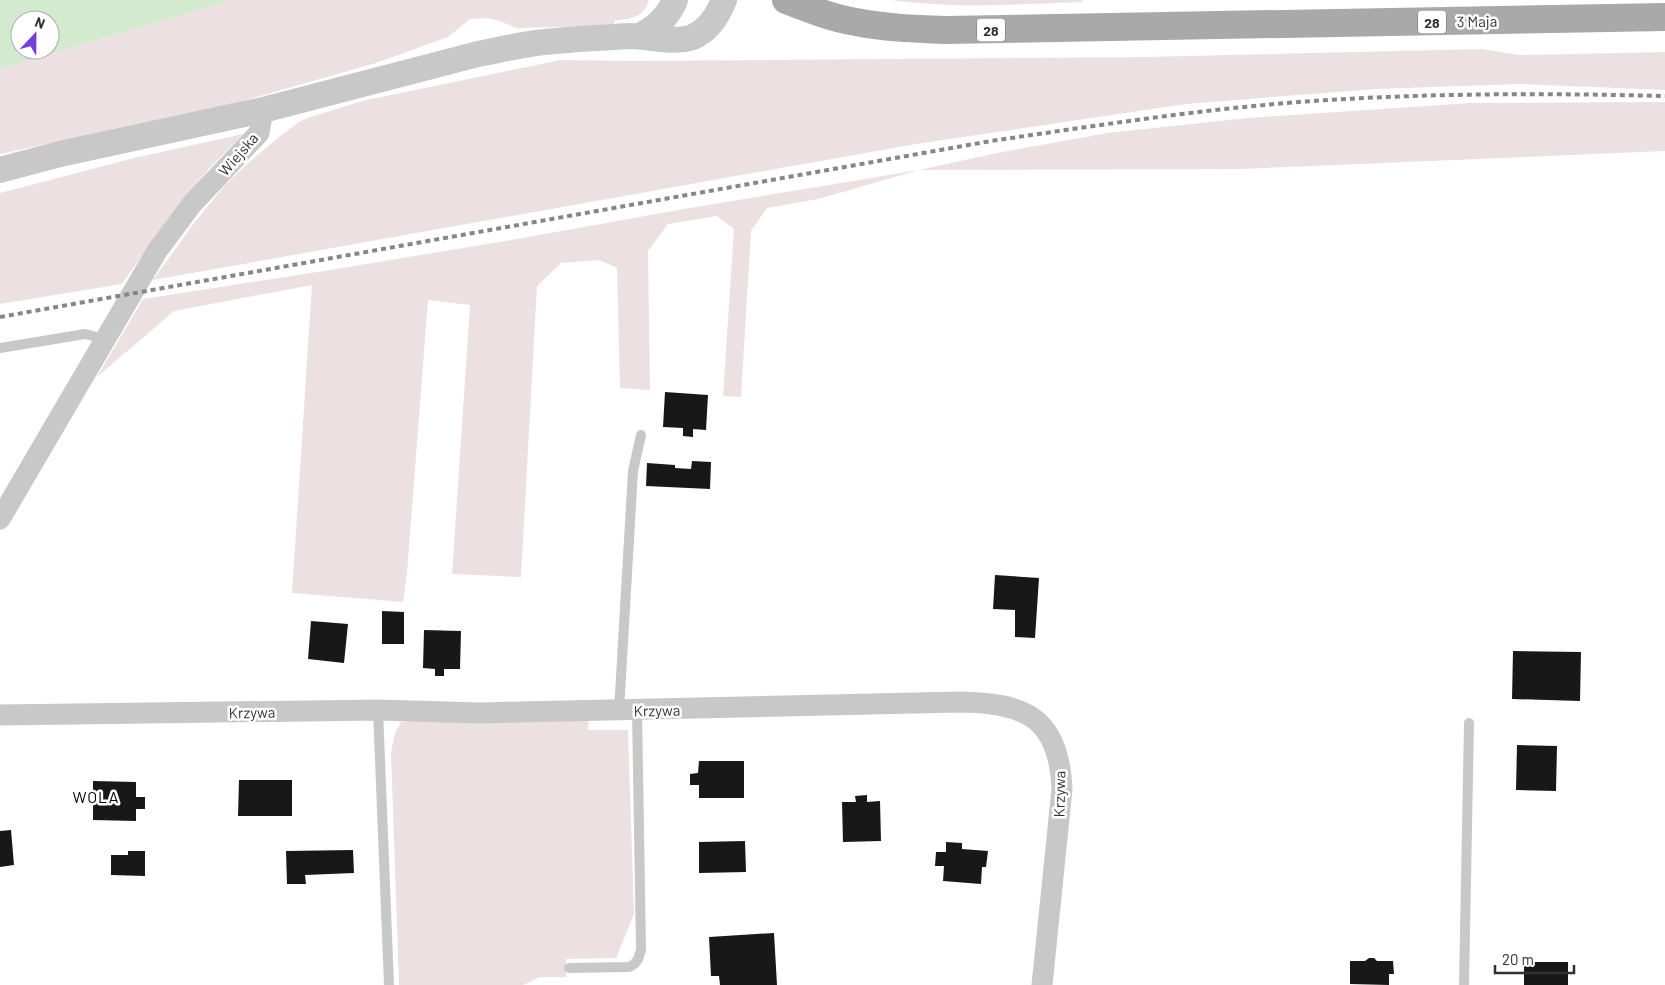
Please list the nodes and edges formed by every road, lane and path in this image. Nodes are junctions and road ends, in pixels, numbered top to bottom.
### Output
1 (675, 0) edge
2 (724, 0) edge
3 (786, 0) edge
4 (1665, 17) edge
5 (640, 36) junction
6 (263, 110) junction
7 (0, 170) edge
8 (105, 339) junction
9 (0, 348) edge
10 (641, 435) dead end
11 (0, 519) edge
12 (378, 710) junction
13 (628, 710) junction
14 (0, 715) edge
15 (1468, 723) dead end
16 (569, 968) dead end
17 (389, 985) edge
18 (1042, 985) edge
19 (1464, 985) edge

1 - 5 street
2 - 5 street
3 - 4 main road, 3 Maja / 28
5 - 6 street
6 - 7 street
6 - 8 street, Wiejska
8 - 9 lane
8 - 11 street, Wiejska
10 - 13 lane
12 - 13 street, Krzywa
12 - 14 street, Krzywa
12 - 17 lane
13 - 16 lane
13 - 18 street, Krzywa
15 - 19 lane

